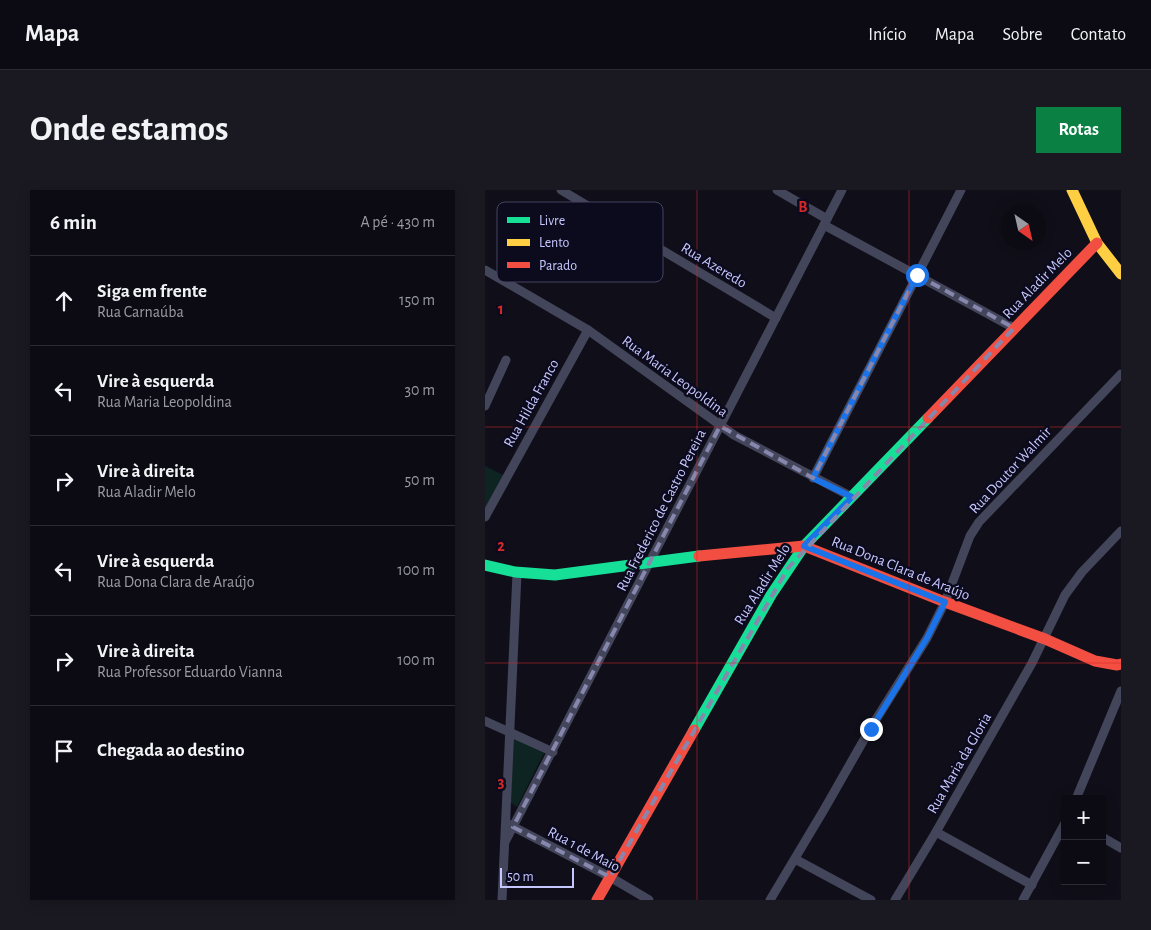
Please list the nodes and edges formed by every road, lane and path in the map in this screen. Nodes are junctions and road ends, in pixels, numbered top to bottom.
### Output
1 (561, 190) edge
2 (777, 190) edge
3 (842, 190) edge
4 (961, 190) edge
5 (1072, 190) edge
6 (581, 202) edge
7 (825, 222) junction
8 (1097, 243) junction
9 (663, 251) edge
10 (485, 270) edge
11 (1121, 274) edge
12 (917, 275) junction
13 (497, 277) edge
14 (506, 282) edge
15 (776, 318) junction
16 (1014, 328) junction
17 (588, 330) junction
18 (506, 360) dead end
19 (1121, 374) edge
20 (485, 406) edge
21 (720, 426) junction
22 (813, 478) junction
23 (852, 497) junction
24 (485, 517) edge
25 (1121, 531) edge
26 (804, 546) junction
27 (649, 563) junction
28 (485, 565) edge
29 (517, 574) junction
30 (945, 602) junction
31 (1045, 639) junction
32 (1121, 664) edge
33 (1121, 691) edge
34 (485, 721) edge
35 (510, 732) junction
36 (553, 752) junction
37 (1078, 795) edge
38 (510, 825) junction
39 (1061, 831) edge
40 (936, 832) junction
41 (1106, 839) edge
42 (1121, 848) edge
43 (795, 859) junction
44 (610, 877) junction
45 (1032, 885) junction
46 (502, 900) edge
47 (597, 900) edge
48 (649, 900) edge
49 (770, 900) edge
50 (871, 900) edge
51 (895, 900) edge
52 (1023, 900) edge

1 - 6 street, Rua Azeredo
2 - 7 street
3 - 7 street, Rua Frederico de Castro Pereira
4 - 12 street
5 - 8 street
7 - 12 street
7 - 15 street, Rua Frederico de Castro Pereira
8 - 11 street
8 - 16 street, Rua Aladir Melo
9 - 15 street, Rua Azeredo
10 - 13 street, Rua Maria Leopoldina
12 - 16 street
12 - 22 street
14 - 17 street, Rua Maria Leopoldina
15 - 21 street, Rua Frederico de Castro Pereira
16 - 23 street, Rua Aladir Melo
17 - 21 street, Rua Maria Leopoldina
17 - 24 street, Rua Hilda Franco
18 - 20 street
19 - 30 street, Rua Doutor Walmir
21 - 22 street, Rua Maria Leopoldina
21 - 27 street, Rua Frederico de Castro Pereira
22 - 23 street, Rua Maria Leopoldina
23 - 26 street, Rua Aladir Melo
25 - 31 street, Rua Maria da Gloria
26 - 27 street, Rua Dona Clara de Araújo
26 - 30 street, Rua Dona Clara de Araújo
26 - 44 street, Rua Aladir Melo
27 - 29 street, Rua Dona Clara de Araújo
27 - 36 street, Rua Frederico de Castro Pereira
28 - 29 street, Rua Dona Clara de Araújo
29 - 35 street
30 - 31 street, Rua Dona Clara de Araújo
30 - 43 street, Rua Doutor Walmir
31 - 32 street, Rua Dona Clara de Araújo
31 - 40 street, Rua Maria da Gloria
33 - 37 street
34 - 35 street
35 - 36 street
35 - 38 street
36 - 38 street, Rua Frederico de Castro Pereira
38 - 44 street, Rua 1 de Maio
38 - 46 street, Rua Frederico de Castro Pereira
39 - 45 street
40 - 45 street
40 - 51 street, Rua Maria da Gloria
41 - 42 street
43 - 49 street, Rua Doutor Walmir
43 - 50 street
44 - 47 street, Rua Aladir Melo
44 - 48 street, Rua 1 de Maio
45 - 52 street

